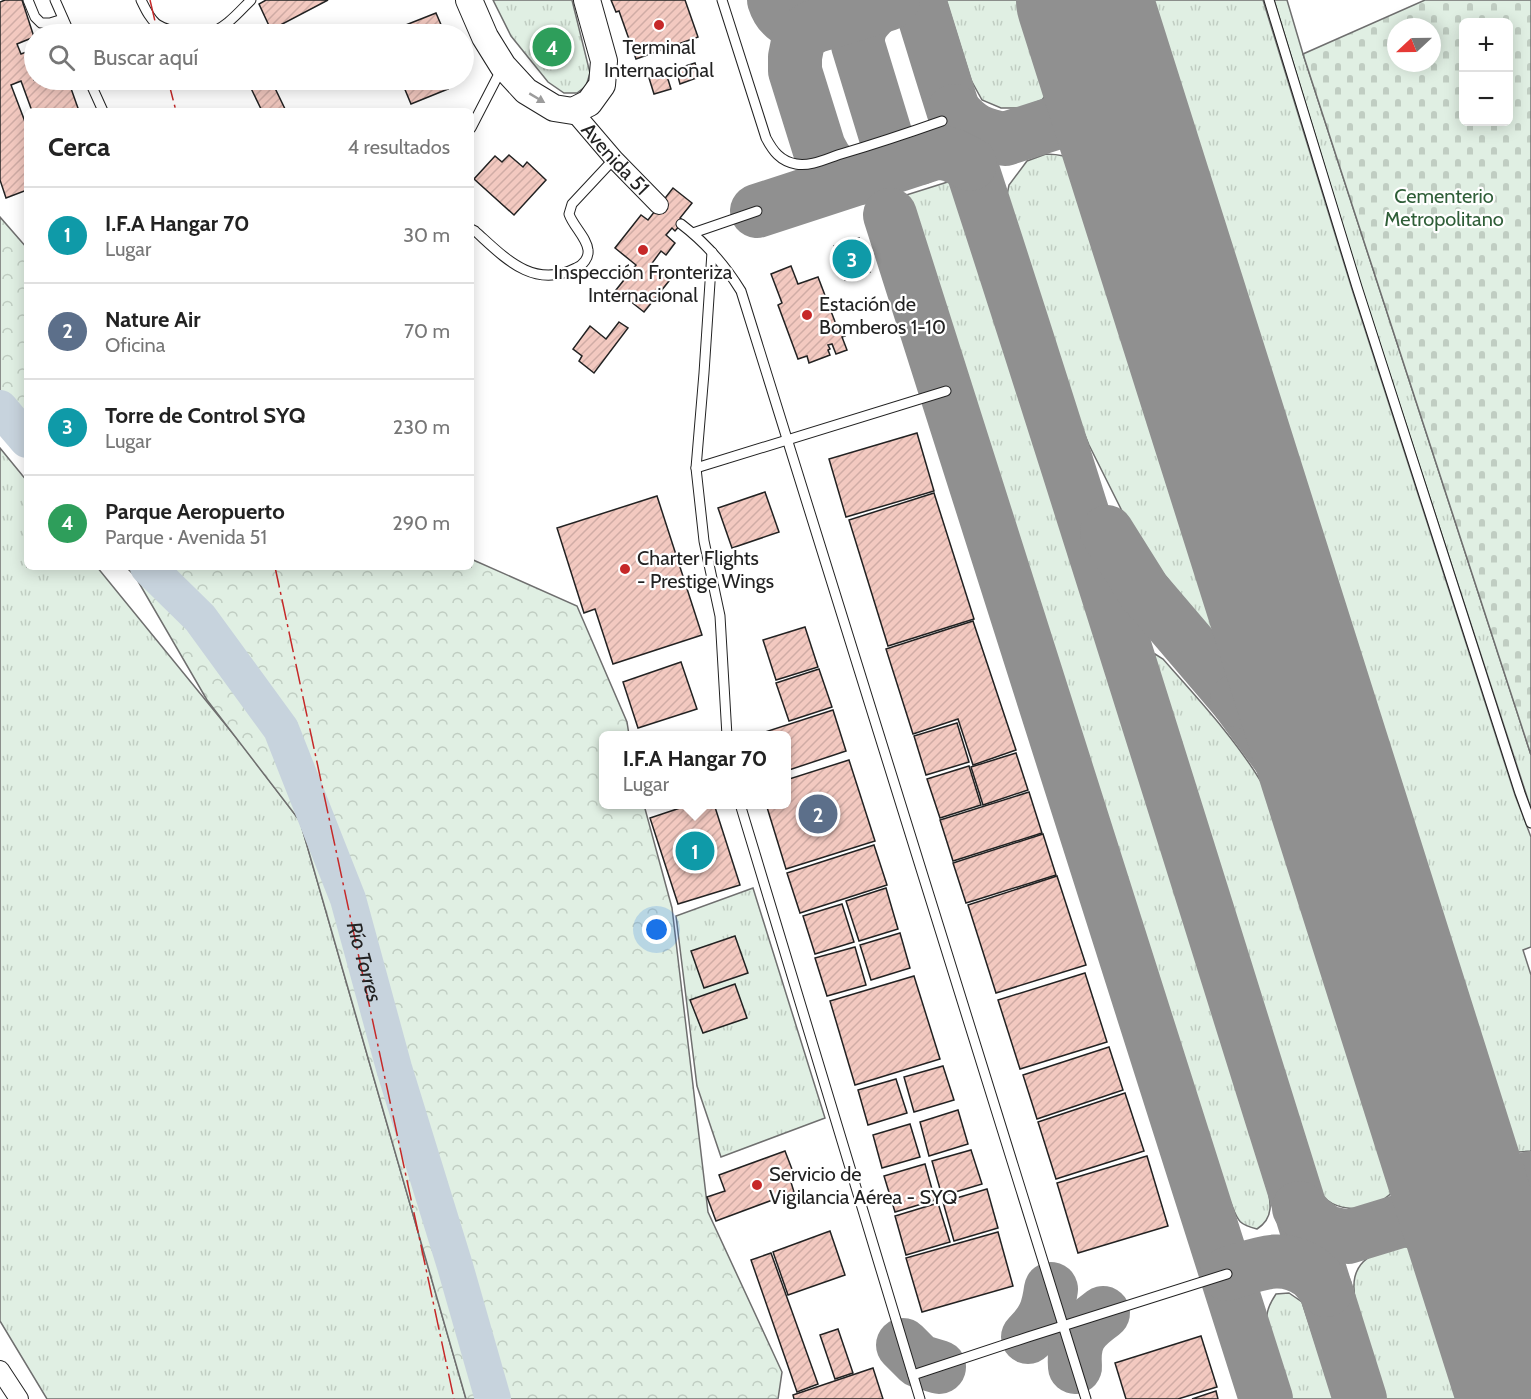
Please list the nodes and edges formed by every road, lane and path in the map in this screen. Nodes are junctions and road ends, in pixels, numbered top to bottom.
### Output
1 (28, 0) edge
2 (55, 0) edge
3 (141, 0) edge
4 (251, 0) edge
5 (469, 0) edge
6 (587, 0) edge
7 (722, 0) edge
8 (1269, 0) edge
9 (63, 19) junction
10 (65, 24) edge
11 (156, 24) edge
12 (226, 24) edge
13 (503, 66) junction
14 (94, 90) edge
15 (102, 108) edge
16 (573, 111) junction
17 (942, 121) dead end
18 (474, 122) edge
19 (614, 159) junction
20 (659, 205) dead end
21 (757, 211) dead end
22 (681, 224) dead end
23 (474, 230) edge
24 (693, 233) junction
25 (712, 252) junction
26 (946, 391) dead end
27 (788, 440) junction
28 (696, 468) junction
29 (727, 731) edge
30 (742, 809) edge
31 (1531, 823) edge
32 (1227, 1274) dead end
33 (1062, 1326) junction
34 (0, 1370) edge
35 (913, 1376) junction
36 (18, 1399) edge
37 (920, 1399) edge
38 (1086, 1399) edge

1 - 9 lane
2 - 9 lane
3 - 11 lane
4 - 12 lane
5 - 13 main road, Avenida 51
6 - 16 main road, Avenida 51
7 - 17 lane
8 - 31 lane
9 - 10 lane
13 -> 16 main road, Avenida 51
13 - 18 lane
14 - 15 lane
16 - 19 street, Avenida 51
19 - 20 street, Avenida 51
19 - 23 lane
21 - 24 lane
22 - 24 lane
24 - 25 lane
25 - 27 lane
25 - 28 lane
26 - 27 lane
27 - 28 lane
27 - 33 lane
28 - 29 lane
30 - 35 lane
32 - 33 lane
33 - 35 lane
33 - 38 lane
34 - 36 street
35 - 37 lane

